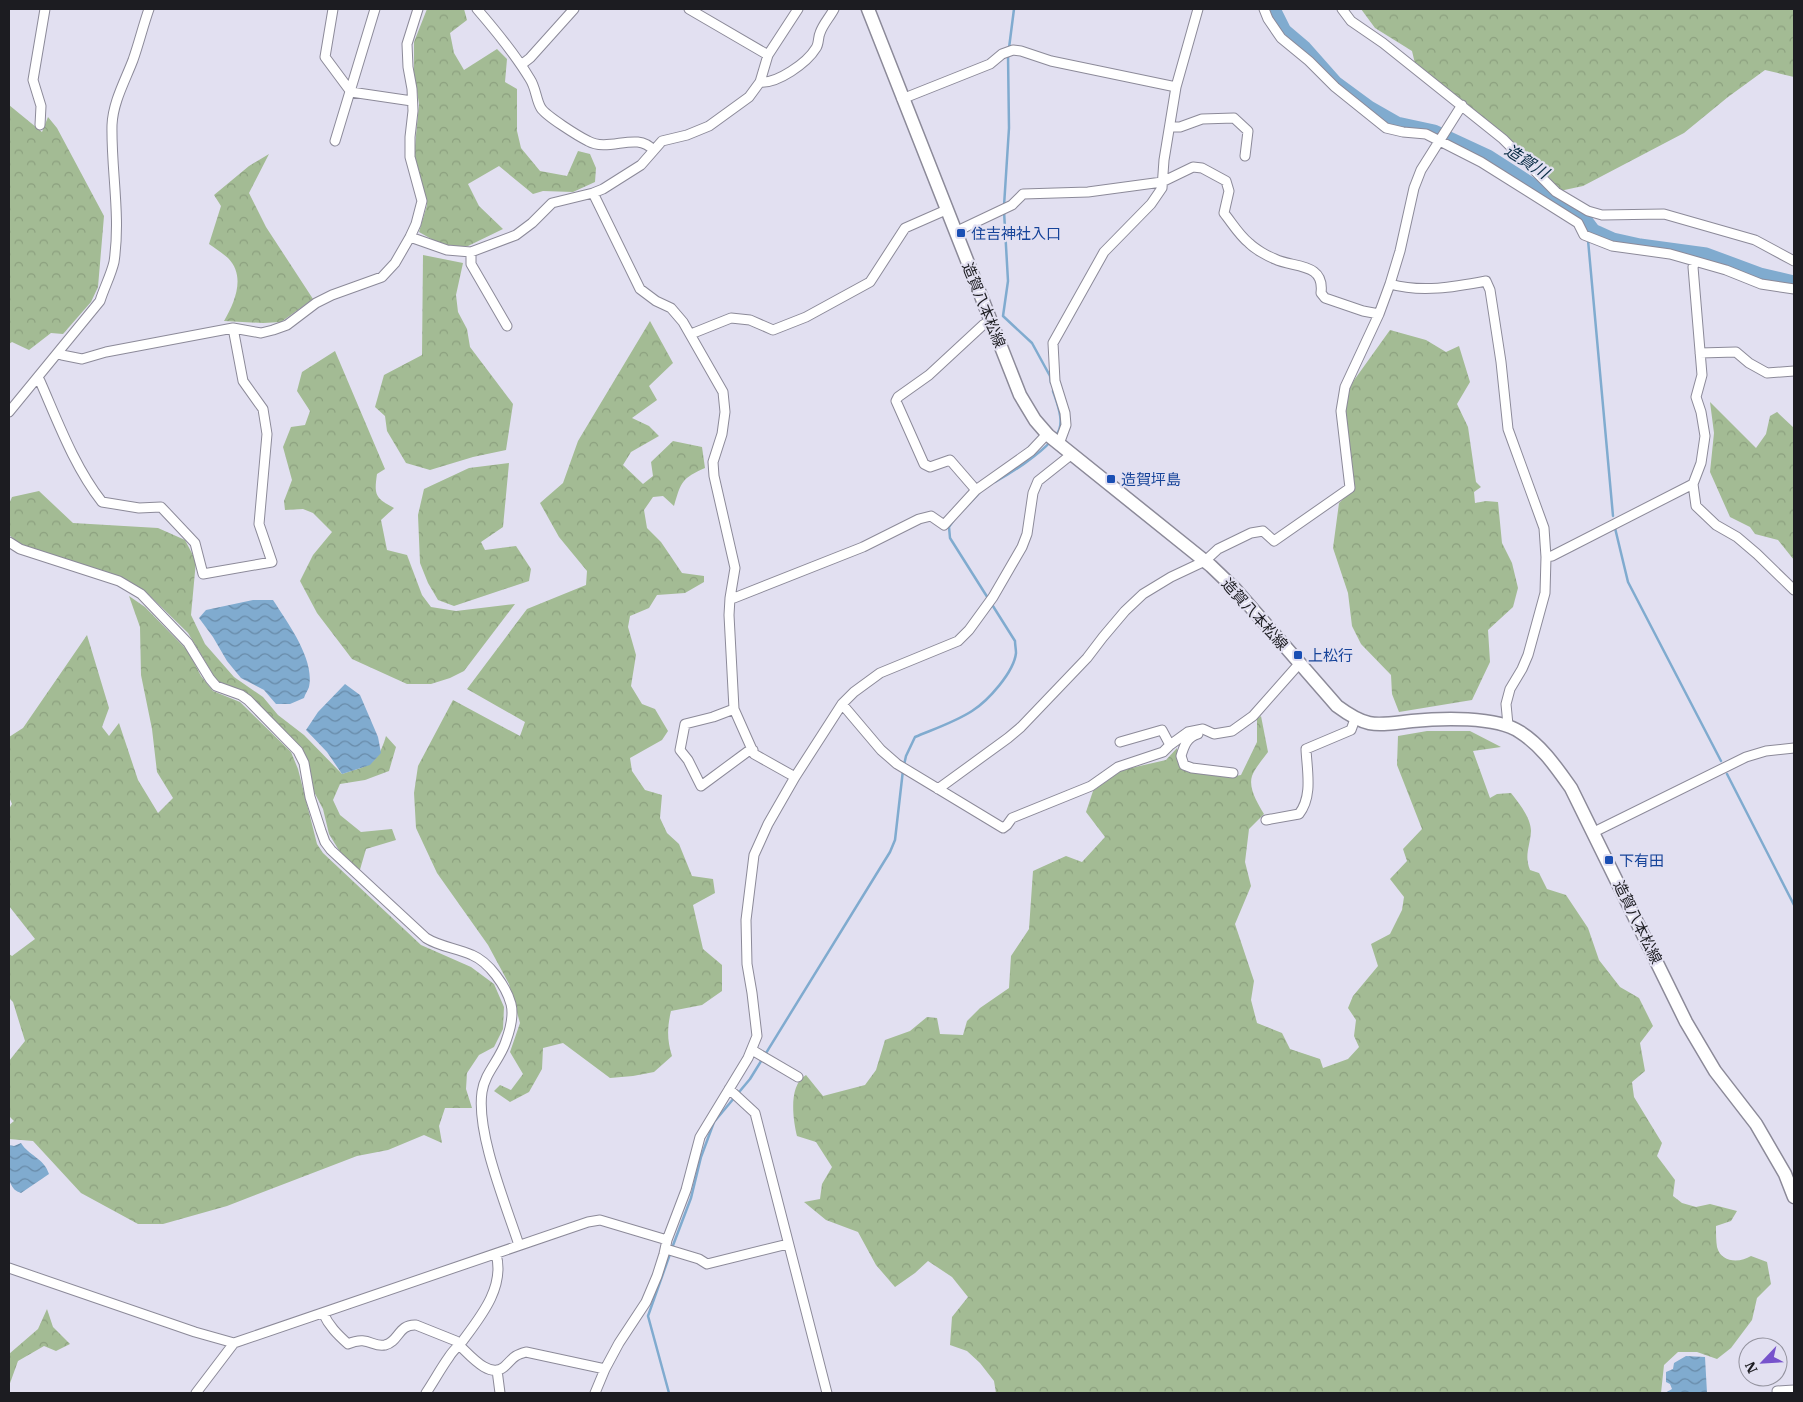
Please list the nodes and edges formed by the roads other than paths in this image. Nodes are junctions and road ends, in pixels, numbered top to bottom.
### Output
1 (45, 9) edge
2 (149, 9) edge
3 (333, 9) edge
4 (375, 9) edge
5 (418, 9) edge
6 (477, 9) edge
7 (574, 9) edge
8 (689, 9) edge
9 (798, 9) edge
10 (834, 9) edge
11 (868, 9) edge
12 (1198, 9) edge
13 (1264, 9) edge
14 (1342, 9) edge
15 (768, 55) junction
16 (521, 65) junction
17 (760, 82) junction
18 (1176, 86) junction
19 (351, 92) junction
20 (902, 99) junction
21 (412, 102) junction
22 (1462, 105) junction
23 (40, 124) dead end
24 (1170, 127) junction
25 (1442, 137) junction
26 (335, 141) dead end
27 (653, 150) junction
28 (1245, 156) dead end
29 (1162, 182) junction
30 (593, 193) junction
31 (946, 210) junction
32 (955, 232) junction
33 (410, 237) junction
34 (471, 252) junction
35 (1794, 261) edge
36 (1695, 262) junction
37 (1390, 284) junction
38 (1794, 289) edge
39 (1379, 314) junction
40 (990, 321) junction
41 (507, 326) dead end
42 (233, 328) junction
43 (691, 334) junction
44 (58, 353) junction
45 (1700, 353) junction
46 (1794, 371) edge
47 (37, 378) junction
48 (9, 412) edge
49 (1053, 439) junction
50 (1072, 454) junction
51 (1693, 484) junction
52 (976, 490) junction
53 (9, 542) edge
54 (1546, 556) junction
55 (1205, 561) junction
56 (1794, 590) edge
57 (730, 598) junction
58 (1299, 664) junction
59 (842, 704) junction
60 (734, 708) junction
61 (1355, 719) junction
62 (1508, 725) junction
63 (1203, 729) junction
64 (1120, 742) dead end
65 (1170, 745) junction
66 (1794, 748) edge
67 (753, 750) junction
68 (1233, 773) dead end
69 (795, 777) junction
70 (938, 789) junction
71 (1266, 820) dead end
72 (1594, 832) junction
73 (755, 1052) junction
74 (798, 1077) dead end
75 (733, 1085) junction
76 (1790, 1172) edge
77 (1794, 1197) edge
78 (788, 1244) junction
79 (666, 1245) junction
80 (519, 1246) junction
81 (496, 1254) junction
82 (9, 1268) edge
83 (323, 1313) junction
84 (234, 1343) junction
85 (458, 1345) junction
86 (605, 1369) junction
87 (497, 1370) junction
88 (1794, 1390) edge
89 (1776, 1391) dead end
90 (196, 1393) edge
91 (426, 1393) edge
92 (500, 1393) edge
93 (595, 1393) edge
94 (827, 1393) edge

1 - 23 street
2 - 44 street
3 - 19 street
4 - 19 street
5 - 21 street
6 - 16 street
7 - 16 street
8 - 15 street
9 - 15 street
10 - 17 street
11 - 20 main road, 造賀八本松線
12 - 18 street
13 - 25 street
14 - 22 street
15 - 17 street
16 - 27 street
17 - 27 street
18 - 20 street
18 - 24 street
19 - 21 street
19 - 26 street
20 - 31 main road, 造賀八本松線
21 - 33 street
22 - 25 street
22 - 35 street
24 - 28 street
24 - 29 street
25 - 36 street
25 - 37 street
27 - 30 street
29 - 32 street
29 - 39 street
29 - 49 street
30 - 34 street
30 - 43 street
31 - 32 main road, 造賀八本松線
31 - 43 street
32 - 40 main road, 造賀八本松線
33 - 34 street
33 - 42 street
34 - 41 street
36 - 38 street
36 - 45 street
37 - 39 street
37 - 54 street
39 - 55 street
40 - 49 main road, 造賀八本松線
40 - 52 street
42 - 44 street
42 - 47 street
43 - 57 street
44 - 47 street
45 - 46 street
45 - 51 street
47 - 48 street
49 - 50 main road, 造賀八本松線
49 - 52 street
50 - 55 main road, 造賀八本松線
50 - 59 street
51 - 54 street
51 - 56 street
52 - 57 street
53 - 80 street
54 - 62 street
55 - 58 main road, 造賀八本松線
55 - 70 street
57 - 60 street
58 - 61 main road, 造賀八本松線
58 - 63 street
59 - 69 street
59 - 70 street
60 - 67 street
60 - 67 street
61 - 62 main road, 造賀八本松線
61 - 71 street
62 - 72 main road, 造賀八本松線
63 - 65 street
63 - 68 street
64 - 65 street
65 - 70 street
66 - 72 street
67 - 69 street
69 - 73 street
72 - 76 main road, 造賀八本松線
73 - 74 street
73 - 75 street
75 - 78 street
75 - 79 street
76 - 77 main road, 造賀八本松線
78 - 79 street
78 - 94 street
79 - 80 street
79 - 86 street
80 - 81 street
81 - 83 street
81 - 85 street
82 - 84 street
83 - 84 street
83 - 85 street
84 - 90 street
85 - 87 street
85 - 91 street
86 - 87 street
86 - 93 street
87 - 92 street
88 - 89 street

